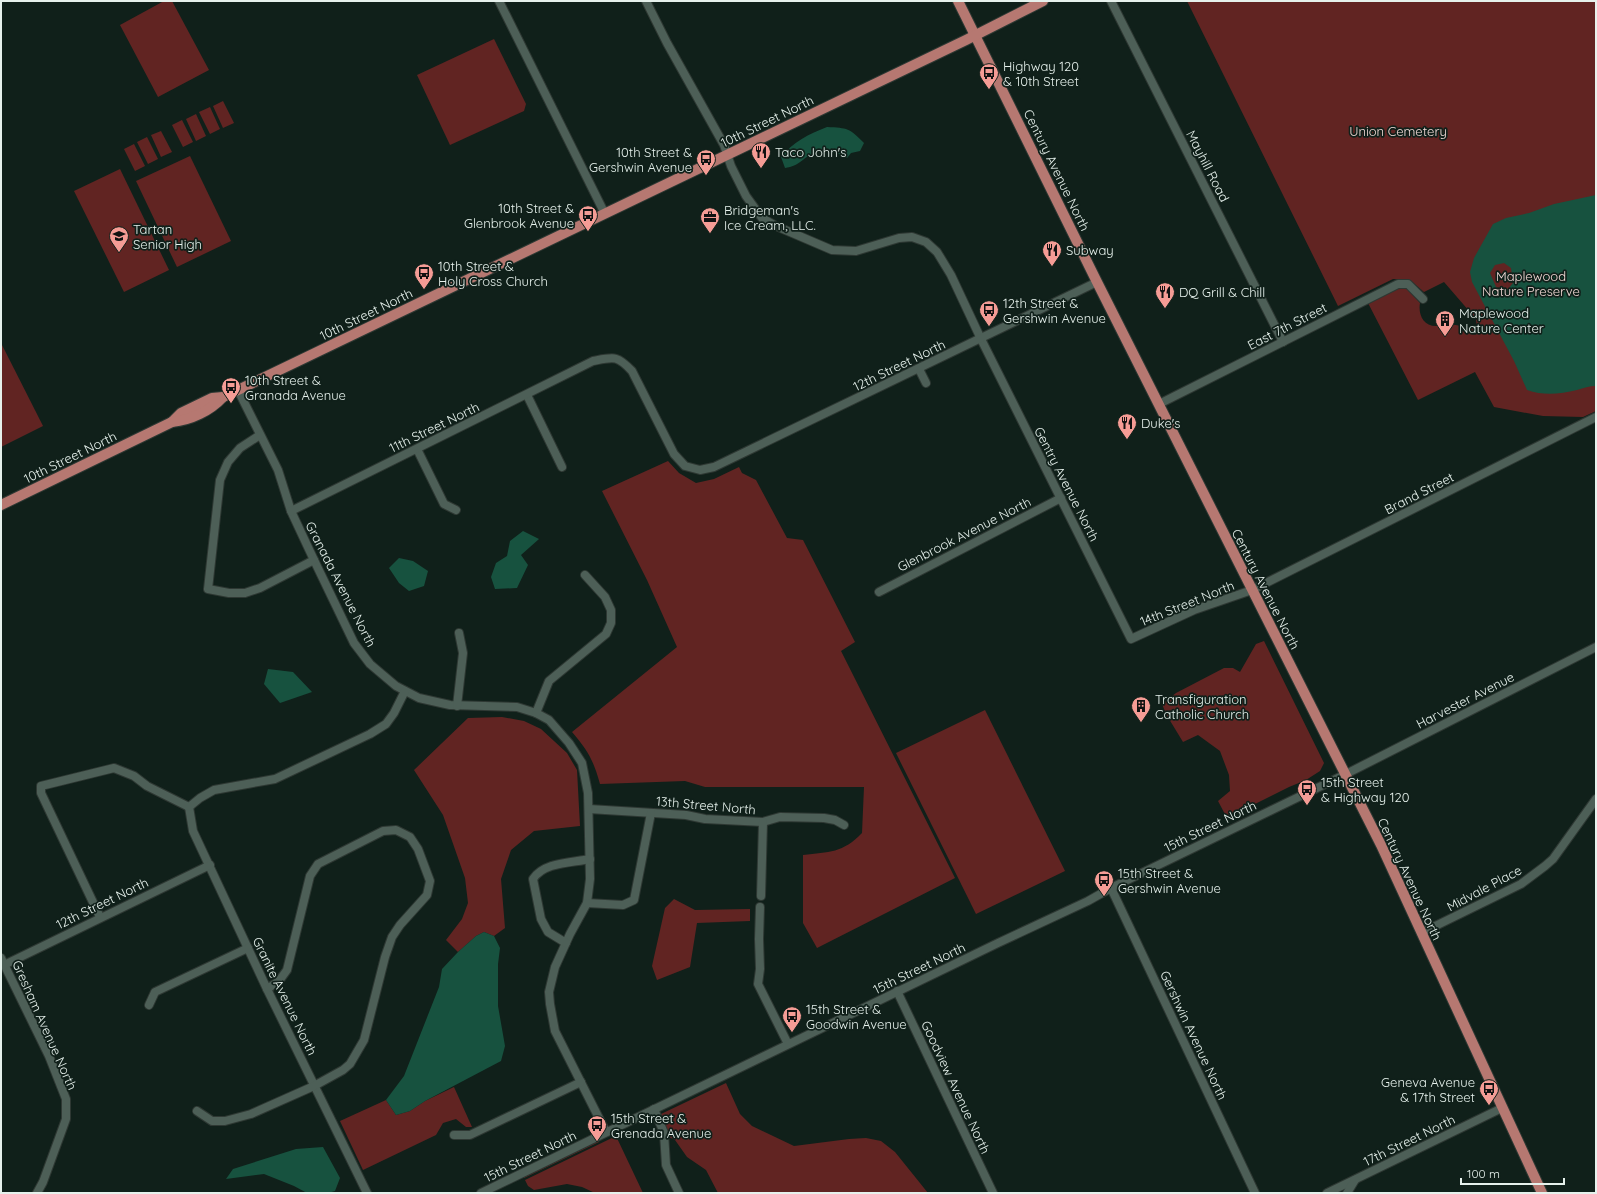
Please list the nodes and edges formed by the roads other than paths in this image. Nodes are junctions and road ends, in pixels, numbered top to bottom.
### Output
1 (499, 1) edge
2 (646, 1) edge
3 (958, 1) edge
4 (1043, 1) edge
5 (1111, 1) edge
6 (975, 36) junction
7 (728, 154) junction
8 (605, 214) junction
9 (1097, 282) junction
10 (1422, 299) dead end
11 (981, 339) junction
12 (1283, 342) junction
13 (919, 369) junction
14 (926, 383) dead end
15 (238, 390) junction
16 (527, 395) junction
17 (1159, 404) junction
18 (1596, 417) edge
19 (260, 436) junction
20 (417, 449) junction
21 (562, 467) dead end
22 (710, 468) joint
23 (1061, 498) junction
24 (1, 505) edge
25 (456, 510) dead end
26 (291, 511) junction
27 (314, 560) junction
28 (585, 575) dead end
29 (1252, 590) junction
30 (879, 592) dead end
31 (459, 632) dead end
32 (1132, 639) joint
33 (1596, 647) edge
34 (405, 691) junction
35 (457, 706) junction
36 (536, 713) junction
37 (1346, 774) junction
38 (1596, 799) edge
39 (190, 807) junction
40 (589, 809) junction
41 (651, 813) junction
42 (764, 822) junction
43 (844, 825) dead end
44 (590, 859) junction
45 (210, 865) junction
46 (1111, 888) junction
47 (761, 896) dead end
48 (587, 903) junction
49 (760, 907) dead end
50 (100, 917) junction
51 (1421, 934) junction
52 (566, 943) junction
53 (248, 948) junction
54 (3, 961) edge
55 (267, 988) junction
56 (897, 991) junction
57 (149, 1005) dead end
58 (788, 1044) junction
59 (581, 1082) junction
60 (314, 1086) junction
61 (1502, 1108) junction
62 (654, 1109) junction
63 (197, 1111) dead end
64 (606, 1132) junction
65 (454, 1135) dead end
66 (1355, 1179) junction
67 (37, 1193) edge
68 (367, 1193) edge
69 (481, 1193) edge
70 (679, 1193) edge
71 (992, 1193) edge
72 (1255, 1193) edge
73 (1327, 1193) edge
74 (1347, 1193) edge
75 (1542, 1193) edge

1 - 8 street
2 - 7 street
3 - 6 main road, Century Avenue North
4 - 6 main road, 10th Street North
5 - 12 street, Mayhill Road
6 - 7 main road, 10th Street North
6 - 9 main road, Century Avenue North
7 - 8 main road, 10th Street North
7 - 11 street
8 - 15 main road, 10th Street North
9 - 11 street, 12th Street North
9 - 17 main road, Century Avenue North
10 - 12 street, East 7th Street
11 - 13 street, 12th Street North
11 - 23 street, Gentry Avenue North
12 - 17 street, East 7th Street
13 - 14 street
13 - 22 street, 12th Street North
15 - 19 street, Granada Avenue North
15 - 24 main road, 10th Street North
16 - 20 street, 11th Street North
16 - 21 street
16 - 22 street, 11th Street North
17 - 29 main road, Century Avenue North
18 - 29 street, Brand Street
19 - 26 street, Granada Avenue North
19 - 27 street
20 - 25 street
20 - 26 street, 11th Street North
23 - 30 street, Glenbrook Avenue North
23 - 32 street, Gentry Avenue North
26 - 27 street, Granada Avenue North
27 - 34 street, Granada Avenue North
28 - 36 street
29 - 32 street, 14th Street North
29 - 37 main road, Century Avenue North
31 - 35 street
33 - 37 street, Harvester Avenue
34 - 35 street, Granada Avenue North
34 - 39 street
35 - 36 street, Granada Avenue North
36 - 40 street, Granada Avenue North
37 - 46 street, 15th Street North
37 - 51 main road, Century Avenue North
38 - 51 street, Midvale Place
39 - 45 street, Granite Avenue North
39 - 50 street
40 - 41 street, 13th Street North
40 - 44 street, Granada Avenue North
41 - 42 street, 13th Street North
41 - 48 street
42 - 43 street, 13th Street North
42 - 47 street
44 - 48 street, Granada Avenue North
44 - 52 street
45 - 50 street, 12th Street North
45 - 53 street, Granite Avenue North
46 - 56 street, 15th Street North
46 - 72 street, Gershwin Avenue North
48 - 52 street, Granada Avenue North
49 - 58 street
50 - 54 street, 12th Street North
51 - 61 main road, Century Avenue North
52 - 59 street, Granada Avenue North
53 - 55 street, Granite Avenue North
53 - 57 street
54 - 67 street, Gresham Avenue North
55 - 60 street, Granite Avenue North
55 - 60 street
56 - 58 street, 15th Street North
56 - 71 street, Goodview Avenue North
58 - 62 street, 15th Street North
59 - 64 street, Granada Avenue North
59 - 65 street
60 - 63 street
60 - 68 street, Granite Avenue North
61 - 66 street, 17th Street North
61 - 75 main road, Century Avenue North
62 - 64 street, 15th Street North
62 - 70 street
64 - 69 street, 15th Street North
66 - 73 street, 17th Street North
66 - 74 street

